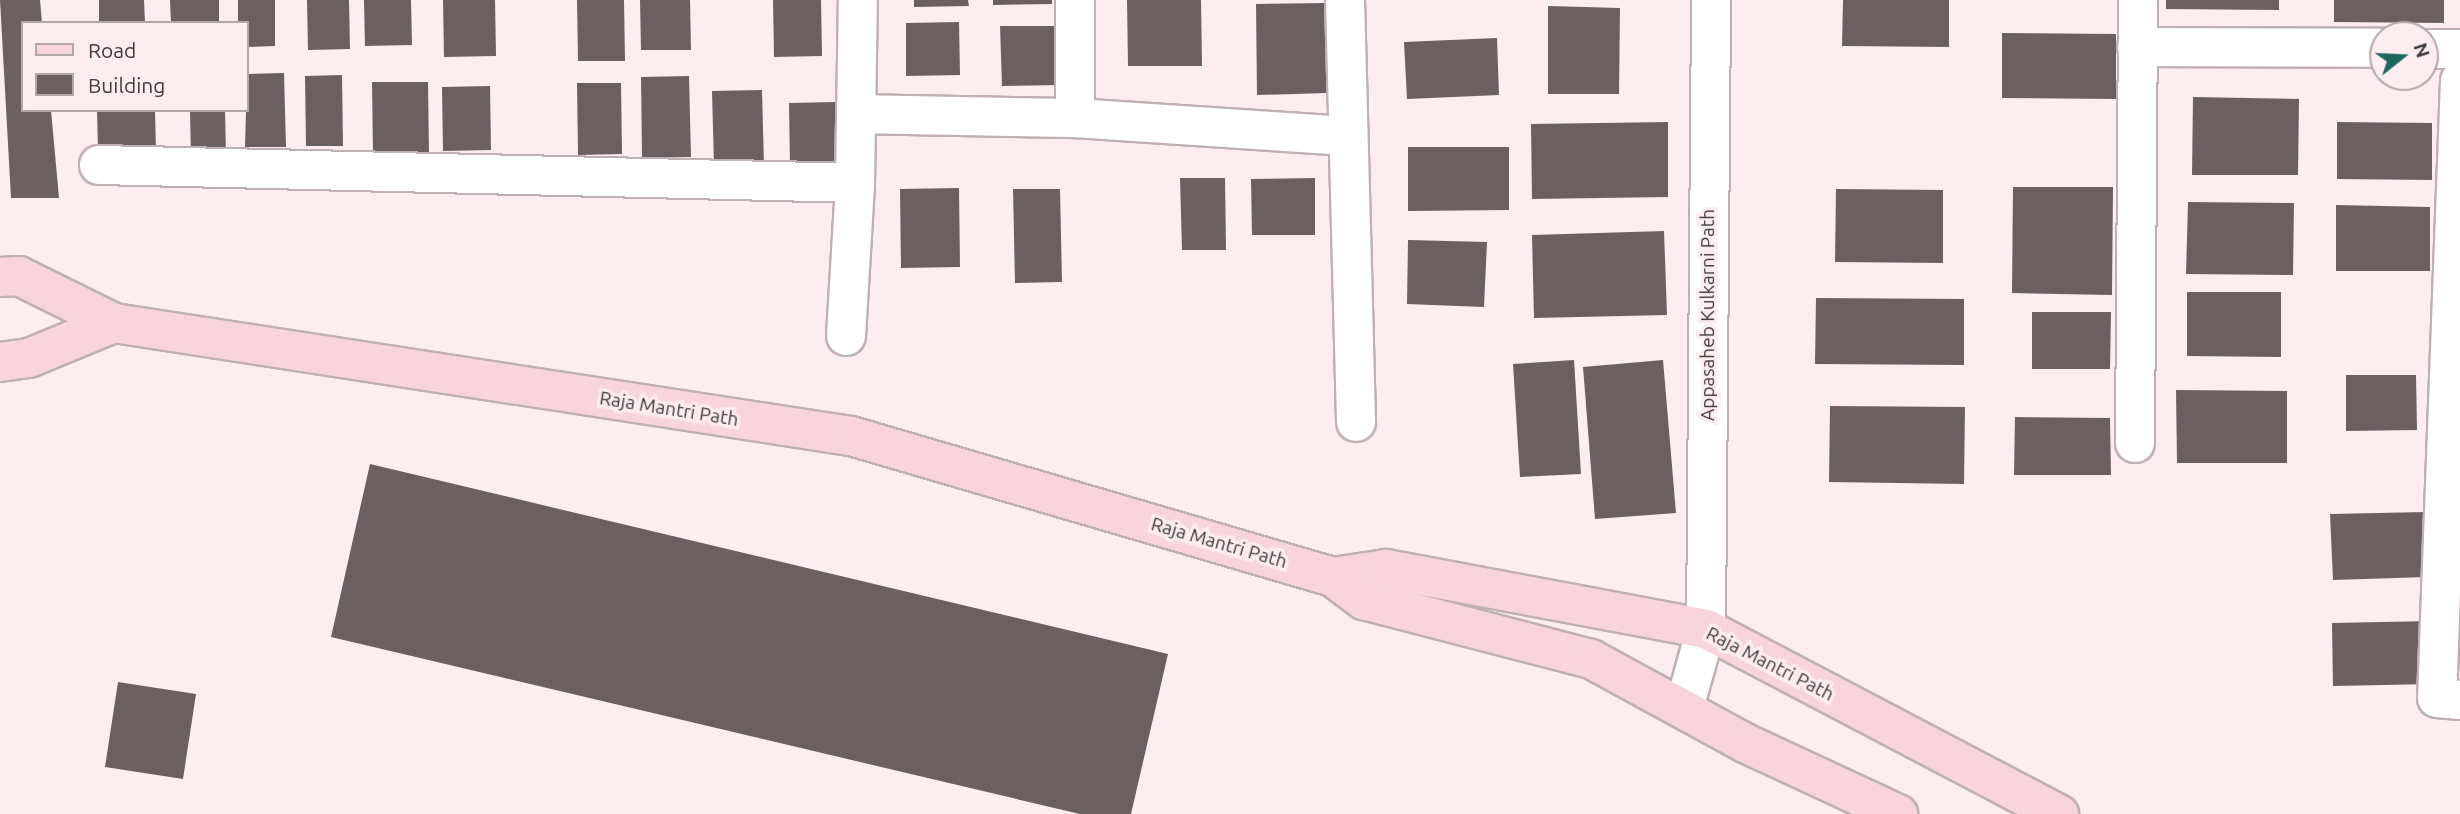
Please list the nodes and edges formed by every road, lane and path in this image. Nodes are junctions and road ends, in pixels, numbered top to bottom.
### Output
1 (858, 0) edge
2 (1075, 0) edge
3 (1345, 0) edge
4 (1711, 0) edge
5 (2138, 0) edge
6 (2137, 47) junction
7 (2369, 48) edge
8 (2439, 48) edge
9 (2460, 49) edge
10 (2460, 81) edge
11 (857, 114) junction
12 (1075, 118) junction
13 (1346, 135) junction
14 (99, 165) dead end
15 (855, 183) junction
16 (0, 277) edge
17 (114, 323) junction
18 (846, 336) dead end
19 (0, 362) edge
20 (1356, 422) dead end
21 (2135, 443) dead end
22 (1333, 577) junction
23 (1706, 629) junction
24 (2460, 700) edge
25 (1684, 708) junction
26 (1898, 814) edge
27 (2059, 814) edge

1 - 11 street
2 - 12 street
3 - 13 street
4 - 23 street, Appasaheb Kulkarni Path
5 - 6 street
6 - 7 street
6 - 21 street
8 - 9 street
10 - 24 street
11 - 12 street
11 - 15 street
12 - 13 street
13 - 20 street
14 - 15 street
15 - 18 street
16 - 17 main road, Raja Mantri Path
17 - 19 main road
17 - 22 main road, Raja Mantri Path
22 - 23 main road, Raja Mantri Path
22 - 25 main road, Raja Mantri Path
23 - 25 street, Appasaheb Kulkarni Path
23 - 27 main road, Raja Mantri Path
25 - 26 main road, Raja Mantri Path

